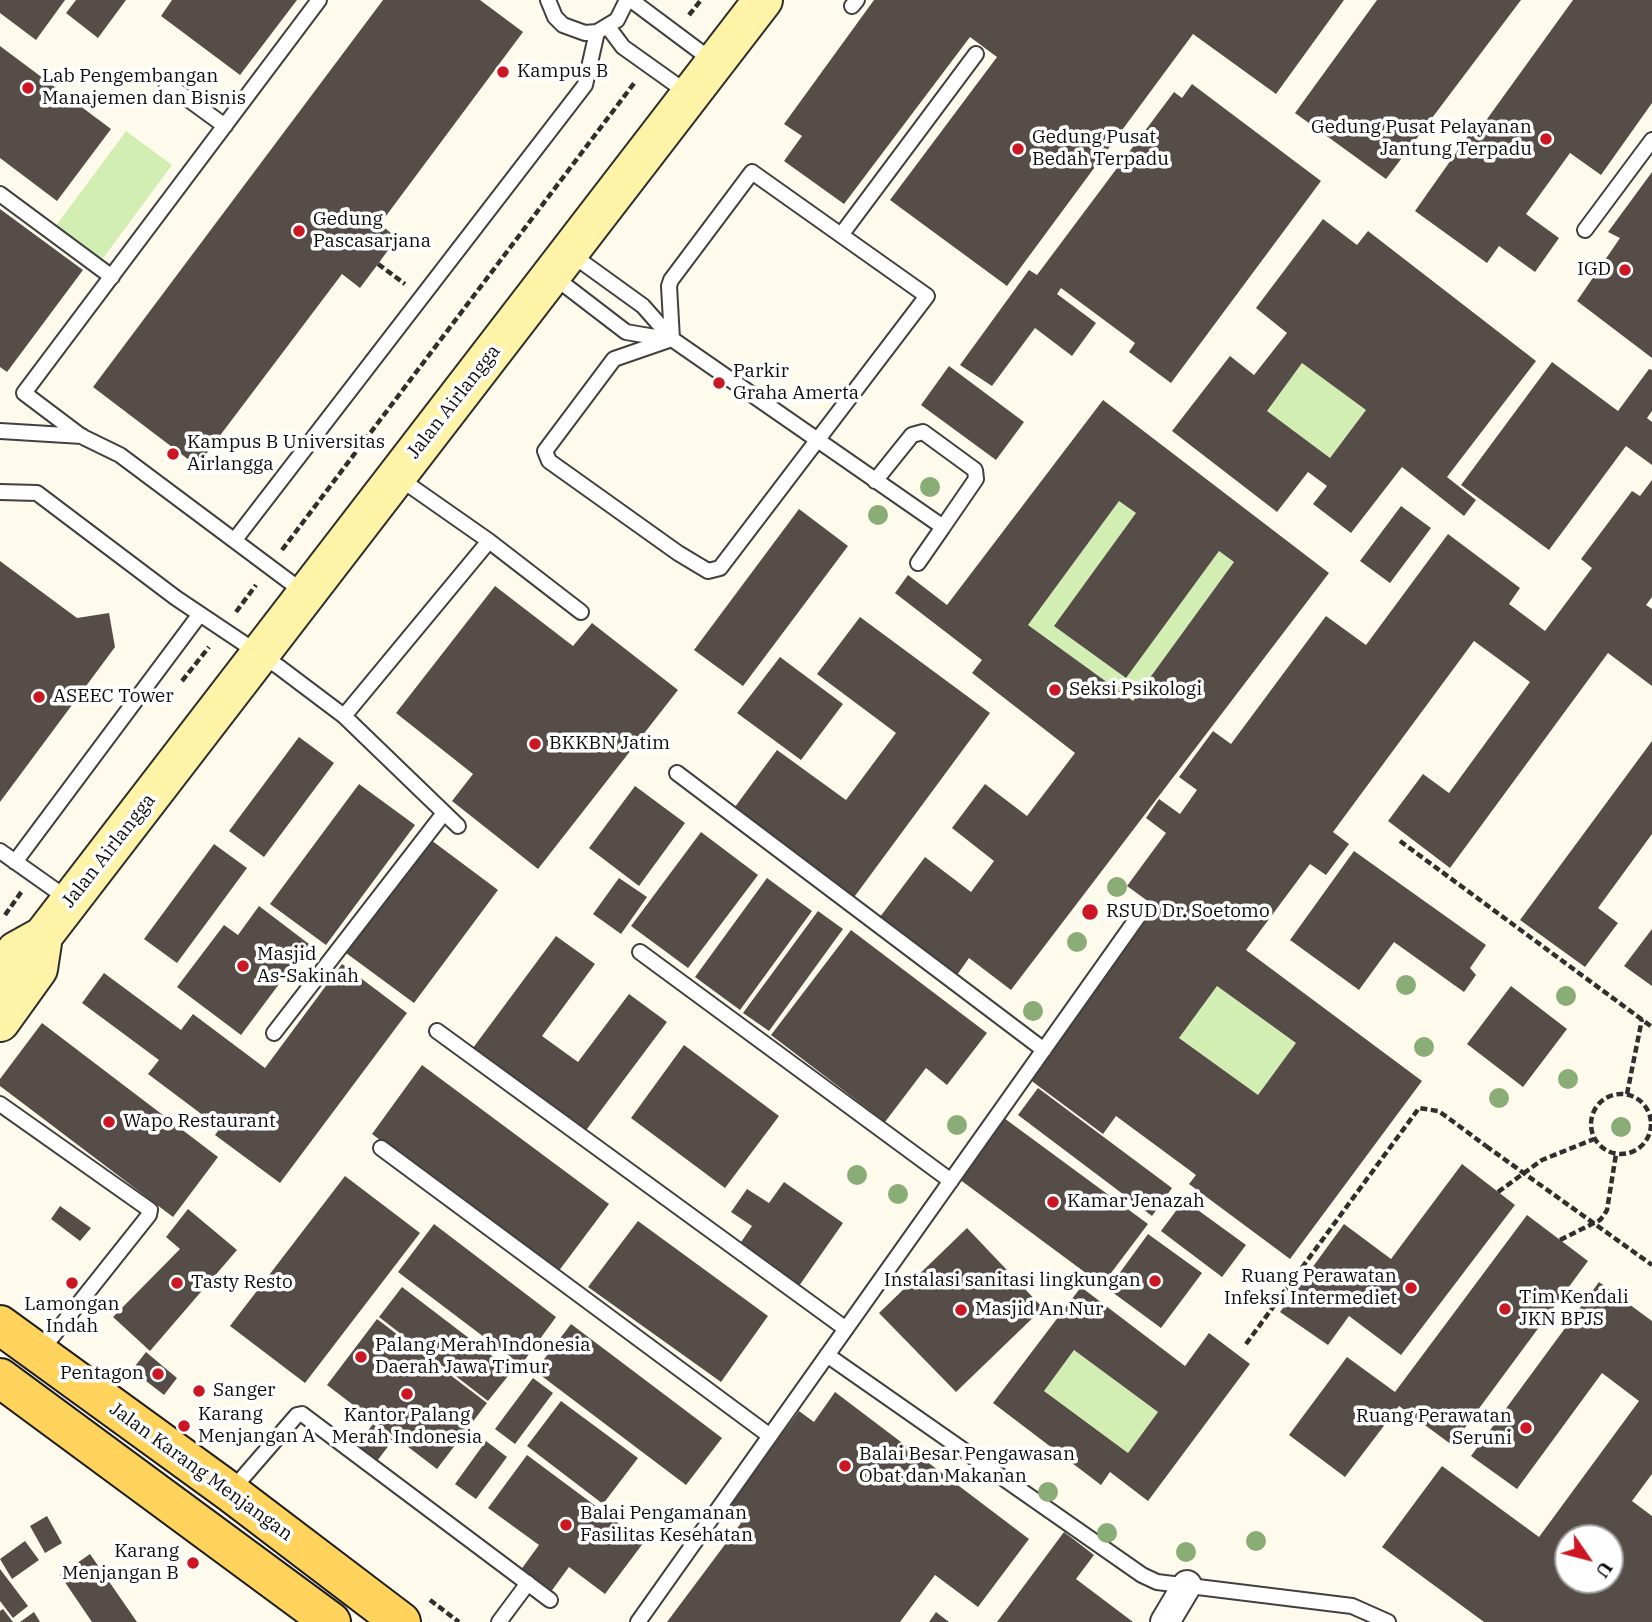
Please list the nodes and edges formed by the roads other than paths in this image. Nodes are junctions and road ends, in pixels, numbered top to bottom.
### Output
1 (319, 0) edge
2 (548, 0) edge
3 (629, 0) edge
4 (763, 0) edge
5 (602, 29) junction
6 (976, 54) dead end
7 (715, 63) junction
8 (166, 83) dead end
9 (690, 95) junction
10 (225, 126) junction
11 (1652, 140) edge
12 (0, 194) edge
13 (1585, 230) dead end
14 (841, 235) junction
15 (561, 264) junction
16 (112, 277) junction
17 (672, 340) junction
18 (0, 431) edge
19 (81, 436) junction
20 (818, 442) junction
21 (397, 476) junction
22 (876, 481) junction
23 (0, 492) edge
24 (943, 527) junction
25 (237, 537) junction
26 (489, 541) junction
27 (918, 563) dead end
28 (271, 565) junction
29 (308, 592) junction
30 (581, 612) dead end
31 (200, 614) junction
32 (261, 654) junction
33 (344, 716) junction
34 (677, 773) dead end
35 (444, 813) junction
36 (458, 826) dead end
37 (0, 851) edge
38 (15, 862) junction
39 (70, 901) junction
40 (1140, 914) dead end
41 (43, 936) junction
42 (640, 952) dead end
43 (0, 972) edge
44 (0, 1022) edge
45 (436, 1031) dead end
46 (274, 1033) dead end
47 (1044, 1050) junction
48 (0, 1104) edge
49 (381, 1148) dead end
50 (951, 1181) junction
51 (0, 1325) edge
52 (846, 1329) junction
53 (39, 1353) junction
54 (827, 1355) junction
55 (0, 1377) edge
56 (770, 1436) junction
57 (230, 1492) junction
58 (528, 1583) junction
59 (1187, 1585) junction
60 (550, 1600) dead end
61 (331, 1622) edge
62 (401, 1622) edge
63 (499, 1622) edge
64 (638, 1622) edge
65 (1165, 1622) edge
66 (1388, 1622) edge

1 - 10 lane
2 - 5 lane
3 - 5 lane
3 - 7 lane
4 - 7 main road, Jalan Airlangga
5 - 9 lane
5 - 25 lane
6 - 14 lane
7 - 9 main road, Jalan Airlangga
8 - 10 lane
9 - 15 main road, Jalan Airlangga
10 - 16 lane
11 - 13 lane
12 - 16 lane
14 - 17 lane
14 - 20 lane
15 - 17 lane
15 - 17 lane
15 - 21 main road, Jalan Airlangga
16 - 19 lane
17 - 20 lane
17 - 20 lane
18 - 19 lane
19 - 25 lane
19 - 28 lane
20 - 22 lane
21 - 26 lane
21 - 29 main road, Jalan Airlangga
22 - 24 lane
22 - 24 lane
23 - 31 lane
24 - 27 lane
25 - 28 lane
26 - 30 lane
26 - 33 lane
28 - 29 lane
29 - 32 main road, Jalan Airlangga
31 - 32 lane
31 - 38 lane
32 - 33 lane
32 - 39 main road, Jalan Airlangga
33 - 35 lane
34 - 47 lane
35 - 36 lane
35 - 46 lane
37 - 38 lane
38 - 39 lane
39 - 41 main road, Jalan Airlangga
40 - 47 lane
41 - 43 main road, Jalan Airlangga
41 - 44 main road, Jalan Airlangga
42 - 50 lane
45 - 52 lane
47 - 50 lane
48 - 53 lane
49 - 56 lane
50 - 52 lane
51 - 53 main road, Jalan Karang Menjangan
52 - 54 lane
53 - 57 main road, Jalan Karang Menjangan
54 - 56 lane
54 - 59 lane
55 - 61 main road
56 - 64 lane
57 - 58 lane
57 - 62 main road, Jalan Karang Menjangan
58 - 60 lane
58 - 63 lane
59 - 65 street
59 - 66 lane

